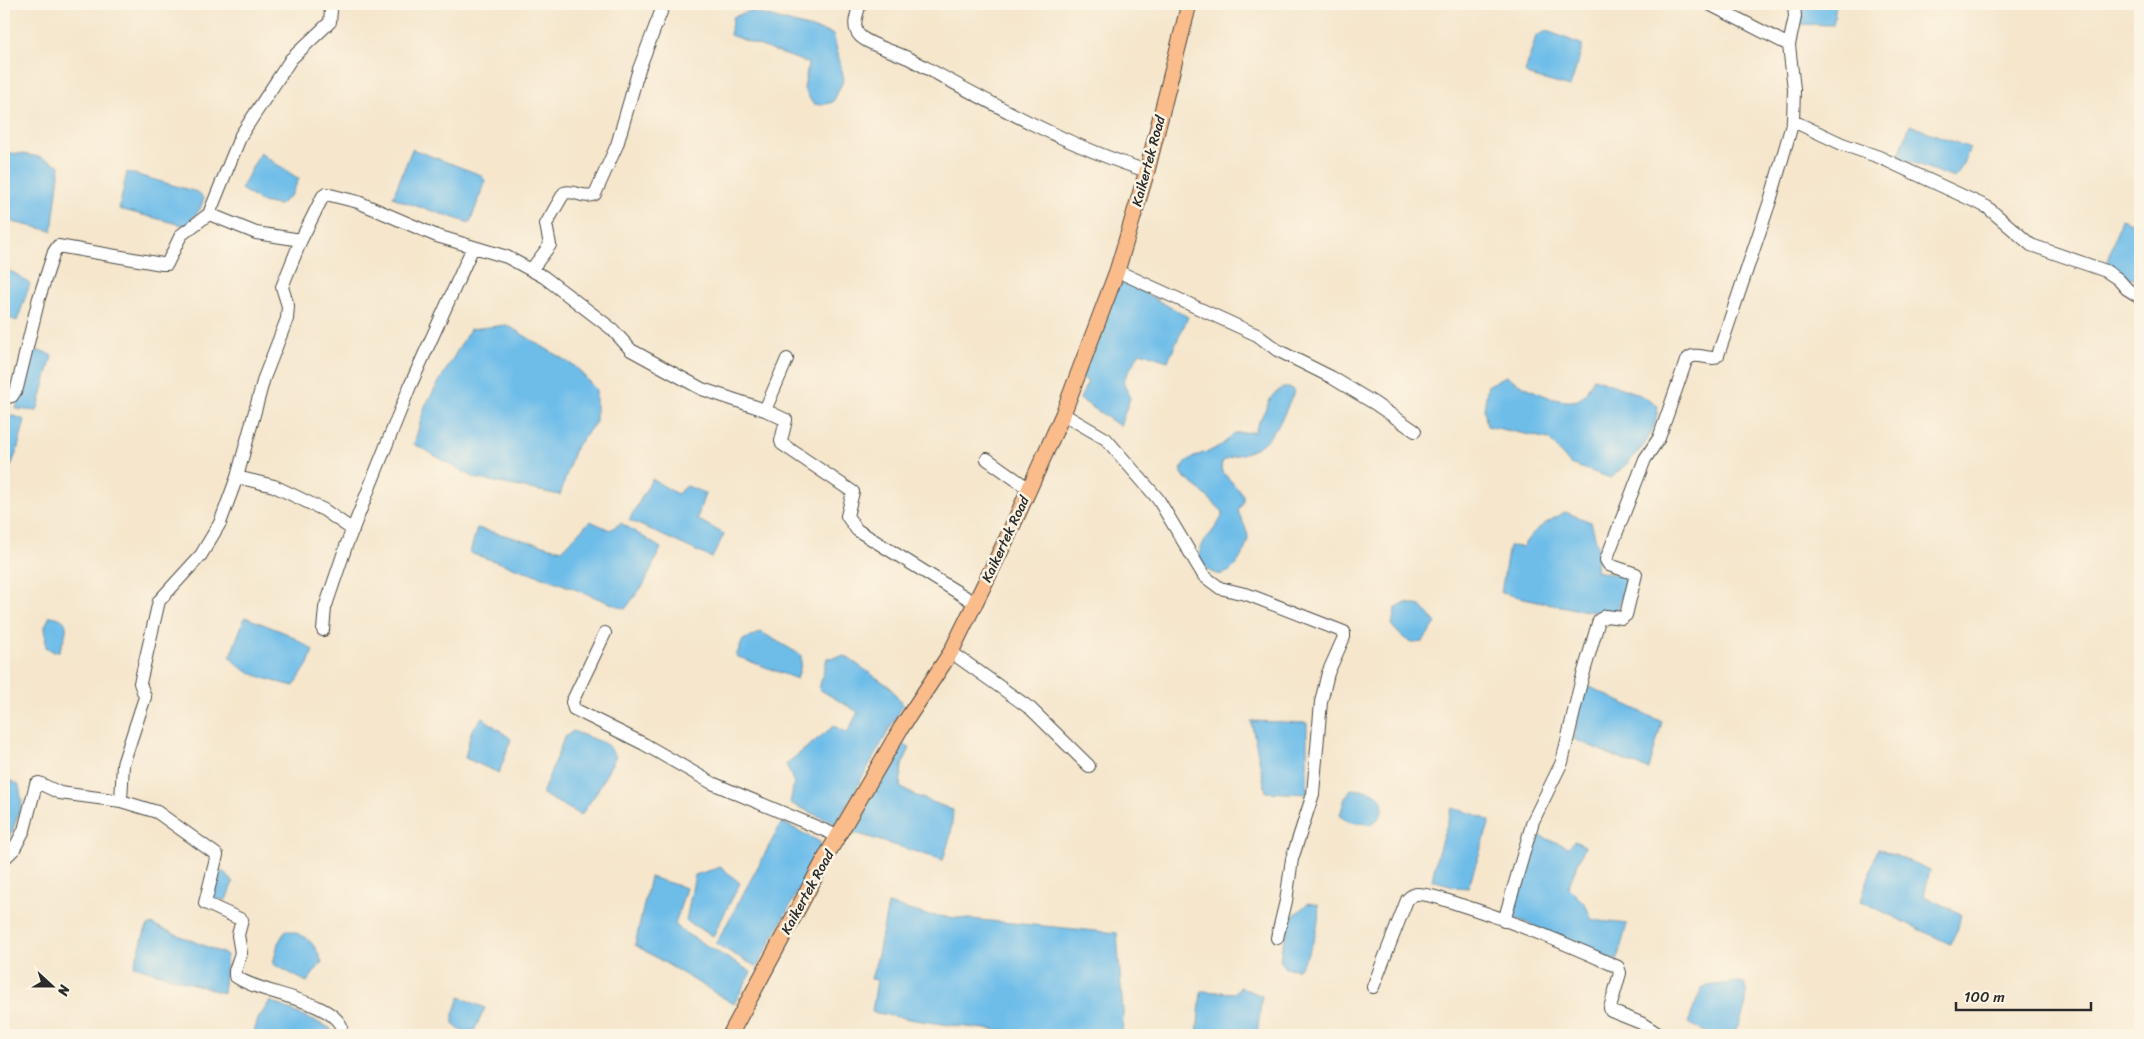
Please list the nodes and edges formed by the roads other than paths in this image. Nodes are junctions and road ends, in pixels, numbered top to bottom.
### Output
1 (326, 4) edge
2 (664, 4) edge
3 (860, 4) edge
4 (1189, 4) edge
5 (1709, 4) edge
6 (1794, 4) edge
7 (1789, 45) junction
8 (1793, 121) junction
9 (1147, 170) junction
10 (209, 214) junction
11 (300, 240) junction
12 (473, 247) junction
13 (531, 270) junction
14 (1117, 271) junction
15 (2140, 297) edge
16 (787, 359) dead end
17 (4, 398) edge
18 (765, 410) junction
19 (1063, 414) junction
20 (1415, 431) dead end
21 (987, 459) dead end
22 (237, 477) junction
23 (1029, 489) junction
24 (353, 530) junction
25 (975, 603) junction
26 (323, 630) dead end
27 (605, 633) dead end
28 (951, 652) junction
29 (1089, 766) dead end
30 (121, 801) junction
31 (838, 836) junction
32 (4, 859) edge
33 (1504, 921) junction
34 (1277, 938) dead end
35 (1373, 987) dead end
36 (341, 1026) dead end
37 (730, 1035) edge
38 (1660, 1035) edge

1 - 10 street
2 - 13 street
3 - 9 street
4 - 9 main road, Kaikertek Road
5 - 7 street
6 - 7 street
7 - 8 street
8 - 15 street
8 - 33 street
9 - 14 main road, Kaikertek Road
10 - 11 street
10 - 17 street
11 - 12 street
11 - 22 street
12 - 13 street
12 - 24 street
13 - 18 street
14 - 19 main road, Kaikertek Road
14 - 20 street
16 - 18 street
18 - 25 street
19 - 23 main road, Kaikertek Road
19 - 34 street
21 - 23 street
22 - 24 street
22 - 30 street
23 - 25 main road, Kaikertek Road
24 - 26 street
25 - 28 main road, Kaikertek Road
27 - 31 street
28 - 29 street
28 - 31 main road, Kaikertek Road
30 - 32 street
30 - 36 street
31 - 37 main road, Kaikertek Road
33 - 35 street
33 - 38 street

